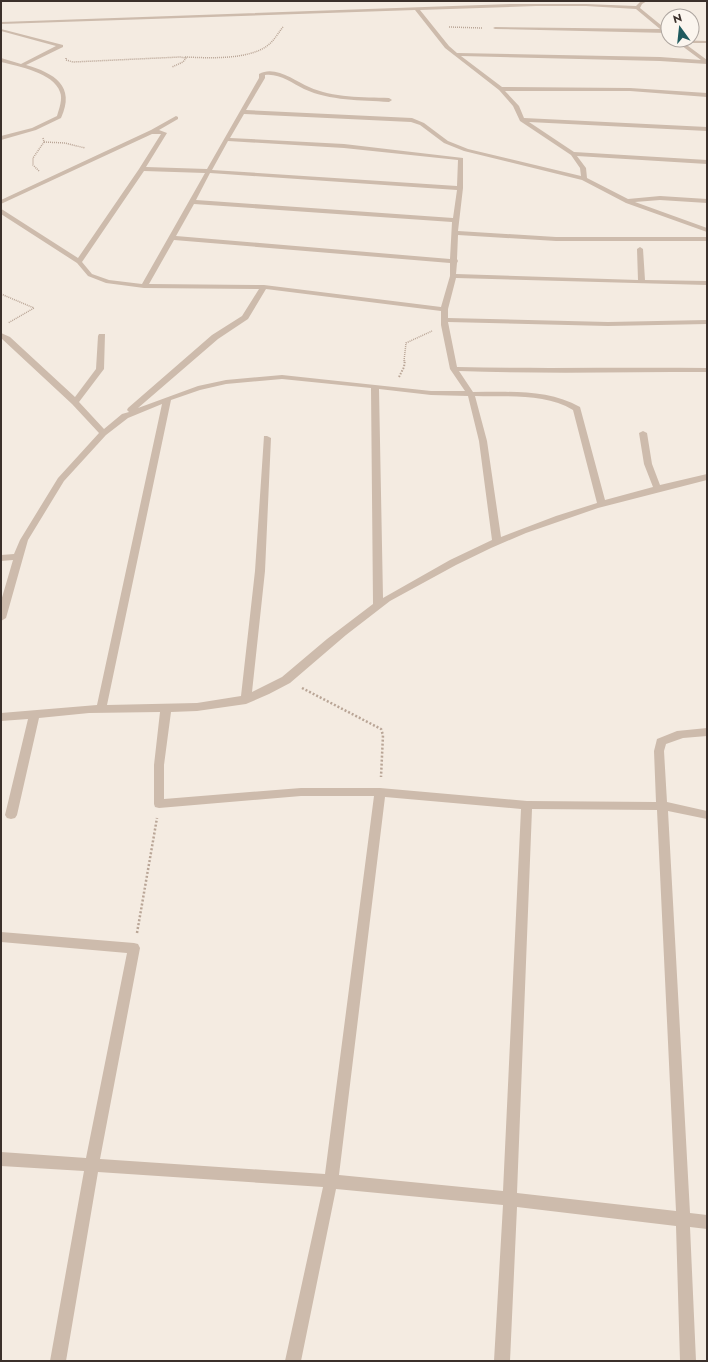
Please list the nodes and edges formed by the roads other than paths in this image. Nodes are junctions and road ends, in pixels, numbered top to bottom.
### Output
1 (645, 1) edge
2 (637, 8) junction
3 (417, 9) junction
4 (1, 22) edge
5 (660, 26) edge
6 (495, 28) road end
7 (1, 30) edge
8 (660, 32) edge
9 (688, 48) edge
10 (455, 54) junction
11 (1, 60) edge
12 (707, 62) edge
13 (22, 65) junction
14 (501, 89) junction
15 (707, 95) edge
16 (389, 100) dead end
17 (243, 112) junction
18 (176, 118) dead end
19 (522, 120) junction
20 (707, 129) edge
21 (151, 132) junction
22 (1, 138) edge
23 (226, 139) junction
24 (573, 154) junction
25 (707, 162) edge
26 (142, 169) junction
27 (207, 171) junction
28 (584, 179) junction
29 (460, 188) junction
30 (707, 201) edge
31 (1, 202) edge
32 (192, 202) junction
33 (626, 202) junction
34 (1, 212) edge
35 (456, 220) junction
36 (707, 230) edge
37 (456, 233) junction
38 (172, 238) junction
39 (707, 239) edge
40 (640, 248) dead end
41 (455, 261) junction
42 (79, 262) junction
43 (453, 276) junction
44 (642, 282) junction
45 (707, 283) edge
46 (144, 286) junction
47 (264, 287) junction
48 (444, 309) junction
49 (707, 322) edge
50 (445, 323) junction
51 (1, 335) edge
52 (102, 336) dead end
53 (454, 368) junction
54 (707, 370) edge
55 (375, 387) junction
56 (471, 394) junction
57 (146, 397) junction
58 (167, 398) junction
59 (75, 402) junction
60 (156, 403) junction
61 (125, 416) junction
62 (103, 433) junction
63 (643, 433) dead end
64 (267, 438) dead end
65 (707, 477) edge
66 (657, 488) junction
67 (601, 503) junction
68 (497, 541) junction
69 (18, 557) junction
70 (1, 558) edge
71 (378, 605) junction
72 (1, 618) edge
73 (246, 700) junction
74 (101, 709) junction
75 (166, 709) junction
76 (34, 715) junction
77 (1, 717) edge
78 (707, 732) edge
79 (380, 792) junction
80 (527, 805) junction
81 (663, 806) junction
82 (11, 815) dead end
83 (707, 815) edge
84 (1, 937) edge
85 (1, 1159) edge
86 (92, 1164) junction
87 (330, 1181) junction
88 (510, 1199) junction
89 (684, 1219) junction
90 (707, 1222) edge
91 (58, 1361) edge
92 (292, 1361) edge
93 (502, 1361) edge
94 (688, 1361) edge

1 - 2 street
2 - 3 street
2 - 5 street
3 - 4 street
3 - 10 street
6 - 8 street
7 - 13 street
9 - 12 street
10 - 12 street
10 - 14 street
11 - 13 street
13 - 22 street
14 - 15 street
14 - 19 street
16 - 17 street
17 - 23 street
17 - 28 street
18 - 21 street
19 - 20 street
19 - 24 street
21 - 26 street
21 - 31 street
23 - 27 street
23 - 29 street
24 - 25 street
24 - 28 street
26 - 27 street
26 - 42 street
27 - 29 street
27 - 32 street
28 - 33 street
29 - 35 street
30 - 33 street
32 - 35 street
32 - 38 street
33 - 36 street
34 - 42 street
35 - 37 street
37 - 39 street
37 - 41 street
38 - 41 street
38 - 46 street
40 - 44 street
41 - 43 street
42 - 46 street
43 - 44 street
43 - 48 street
44 - 45 street
46 - 47 street
47 - 48 street
47 - 57 street
48 - 50 street
49 - 50 street
50 - 53 street
51 - 59 street
52 - 59 street
53 - 54 street
53 - 56 street
55 - 56 street
55 - 58 street
55 - 71 street
56 - 67 street
56 - 68 street
57 - 60 street
57 - 61 street
58 - 60 street
58 - 74 street
59 - 62 street
60 - 61 street
61 - 62 street
62 - 69 street
63 - 66 street
64 - 73 street
65 - 66 street
66 - 67 street
67 - 68 street
68 - 71 street
69 - 70 street
69 - 72 street
71 - 73 street
73 - 75 street
74 - 75 street
74 - 76 street
75 - 79 street
76 - 77 street
76 - 82 street
78 - 81 street
79 - 80 street
79 - 87 street
80 - 81 street
80 - 88 street
81 - 83 street
81 - 89 street
84 - 86 street
85 - 86 street
86 - 87 street
86 - 91 street
87 - 88 street
87 - 92 street
88 - 89 street
88 - 93 street
89 - 90 street
89 - 94 street

